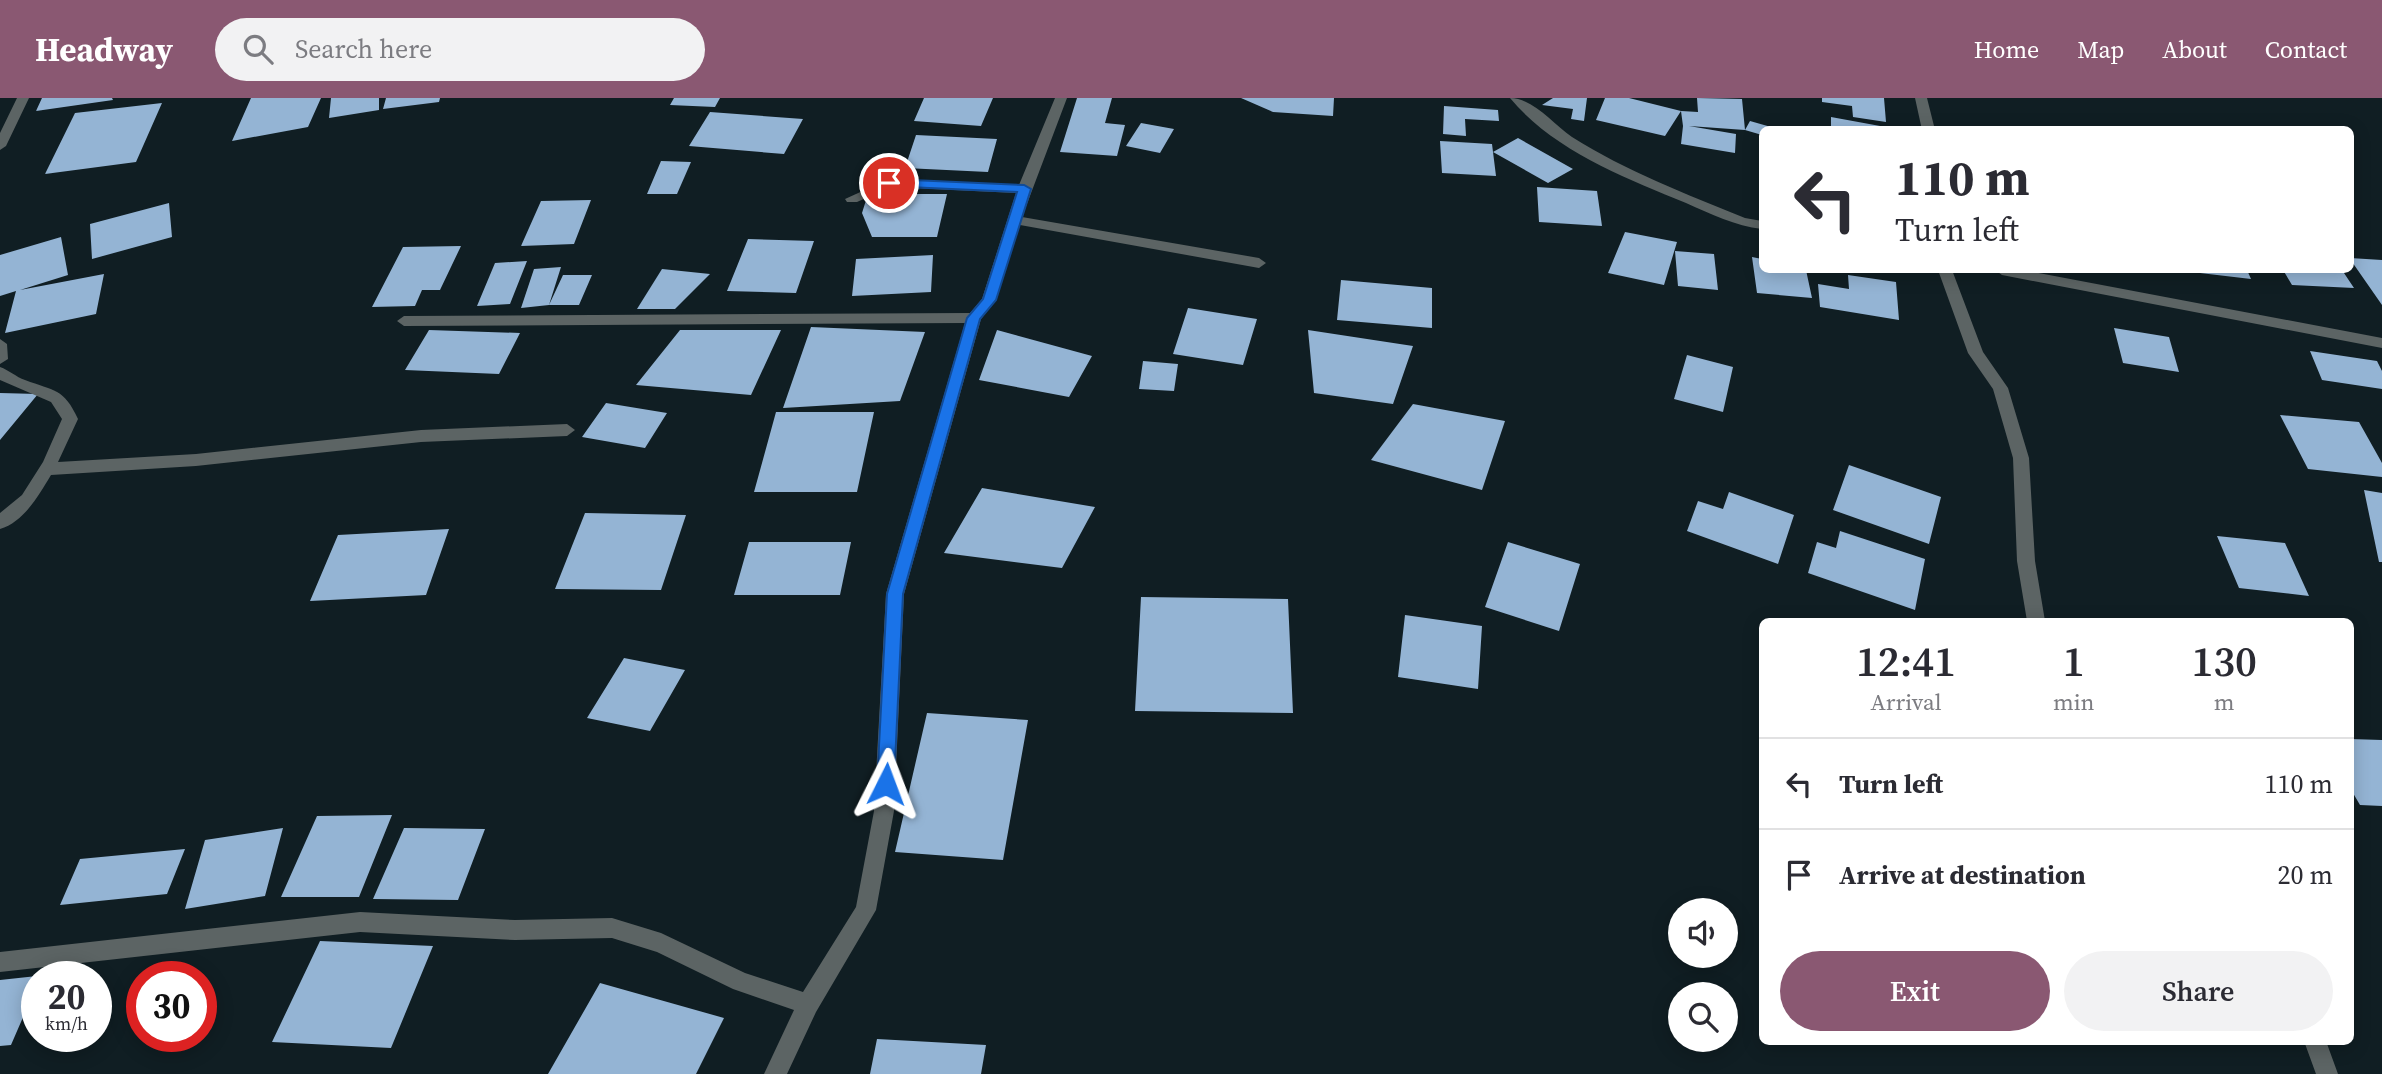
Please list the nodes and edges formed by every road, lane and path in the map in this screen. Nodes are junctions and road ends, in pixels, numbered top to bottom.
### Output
1 (23, 98) edge
2 (1060, 98) edge
3 (1516, 98) edge
4 (1921, 98) edge
5 (1928, 126) edge
6 (0, 146) edge
7 (1024, 189) junction
8 (852, 199) dead end
9 (1015, 220) junction
10 (1759, 225) edge
11 (1259, 263) dead end
12 (1946, 273) edge
13 (2018, 273) edge
14 (974, 318) junction
15 (404, 321) dead end
16 (2382, 343) edge
17 (0, 344) edge
18 (0, 359) edge
19 (0, 372) edge
20 (567, 430) dead end
21 (46, 469) junction
22 (0, 523) edge
23 (2036, 618) edge
24 (0, 962) edge
25 (808, 1004) junction
26 (2316, 1045) edge
27 (775, 1074) edge
28 (2327, 1074) edge

1 - 6 street
2 - 7 street
3 - 10 street
4 - 5 street
7 - 8 street
7 - 9 street
9 - 11 street
9 - 14 street
12 - 23 street
13 - 16 street
14 - 15 street
14 - 25 street
17 - 18 street
19 - 21 street
20 - 21 street
21 - 22 street
24 - 25 street
25 - 27 street
26 - 28 street

